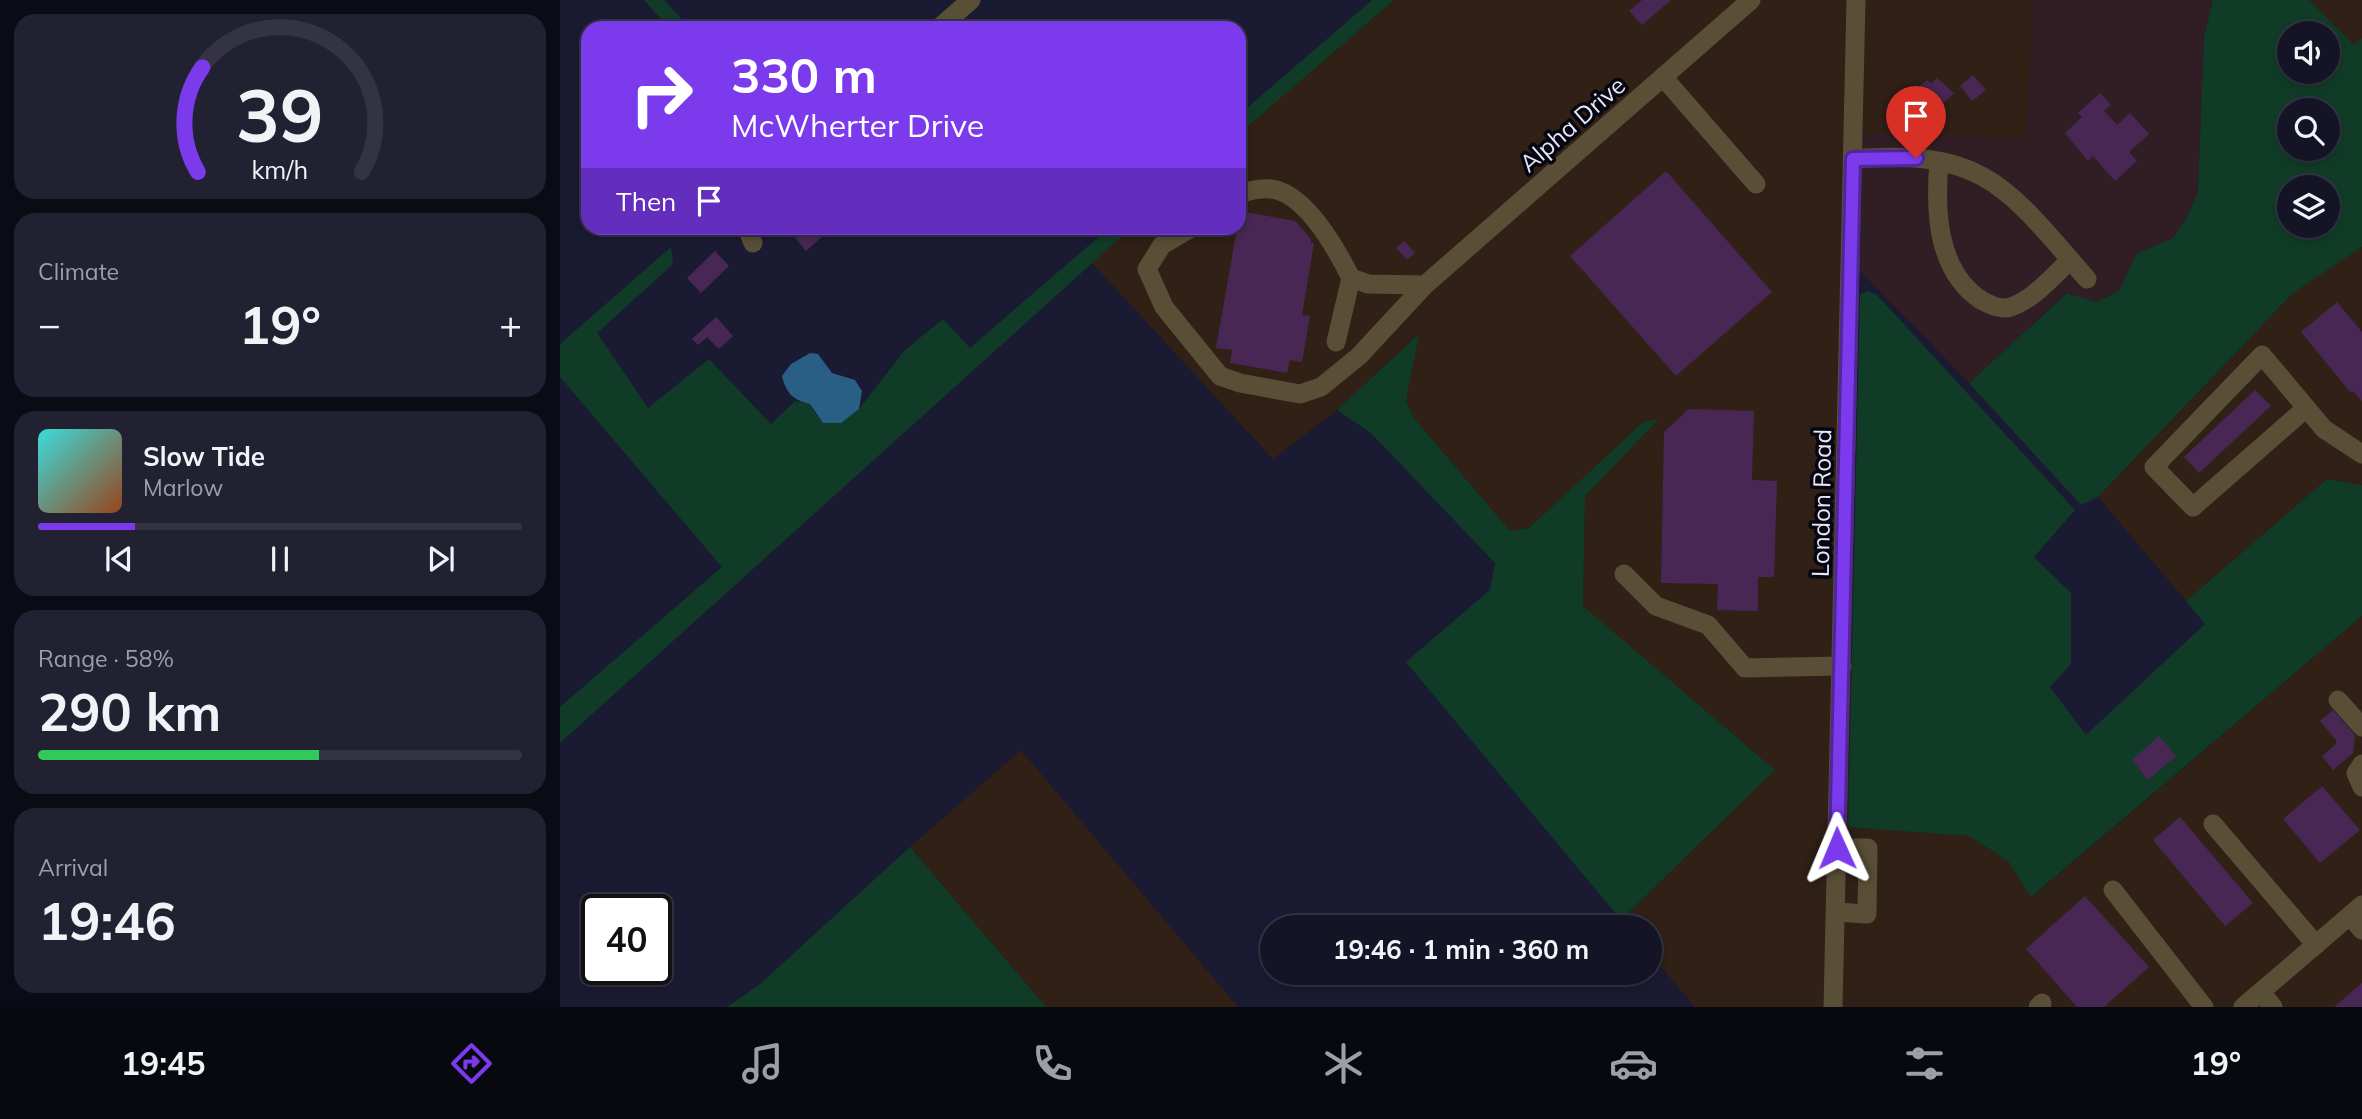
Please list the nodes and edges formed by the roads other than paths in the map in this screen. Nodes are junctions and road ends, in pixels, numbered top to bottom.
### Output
1 (971, 0) edge
2 (1751, 0) edge
3 (1856, 0) edge
4 (947, 21) edge
5 (1663, 77) junction
6 (1853, 159) junction
7 (1940, 162) junction
8 (1756, 184) dead end
9 (1246, 192) edge
10 (1179, 235) edge
11 (2070, 260) junction
12 (1351, 278) junction
13 (2087, 279) dead end
14 (1425, 285) junction
15 (1336, 342) dead end
16 (2305, 410) junction
17 (2362, 454) edge
18 (1624, 574) dead end
19 (1842, 666) junction
20 (2338, 700) dead end
21 (2362, 727) edge
22 (2362, 764) edge
23 (2362, 787) edge
24 (2213, 824) dead end
25 (1837, 848) junction
26 (2113, 890) dead end
27 (1836, 912) junction
28 (2358, 917) edge
29 (2316, 945) junction
30 (2267, 1000) edge
31 (1833, 1007) edge
32 (2204, 1007) edge
33 (2243, 1007) edge

1 - 4 street
2 - 5 street, Alpha Drive
3 - 6 street, London Road
5 - 8 street
5 - 14 street, Alpha Drive
6 - 7 street
6 - 19 street, London Road
7 - 11 street
7 - 11 street
9 - 12 street
10 - 14 street, Alpha Drive
11 - 13 street
12 - 14 street
12 - 15 street
16 - 16 street
16 - 17 street
18 - 19 street
19 - 25 street, London Road
20 - 21 street
22 - 23 street
24 - 29 street
25 - 27 street, London Road
25 - 27 street
26 - 32 street
27 - 31 street, London Road
28 - 29 street
29 - 30 street
30 - 33 street

